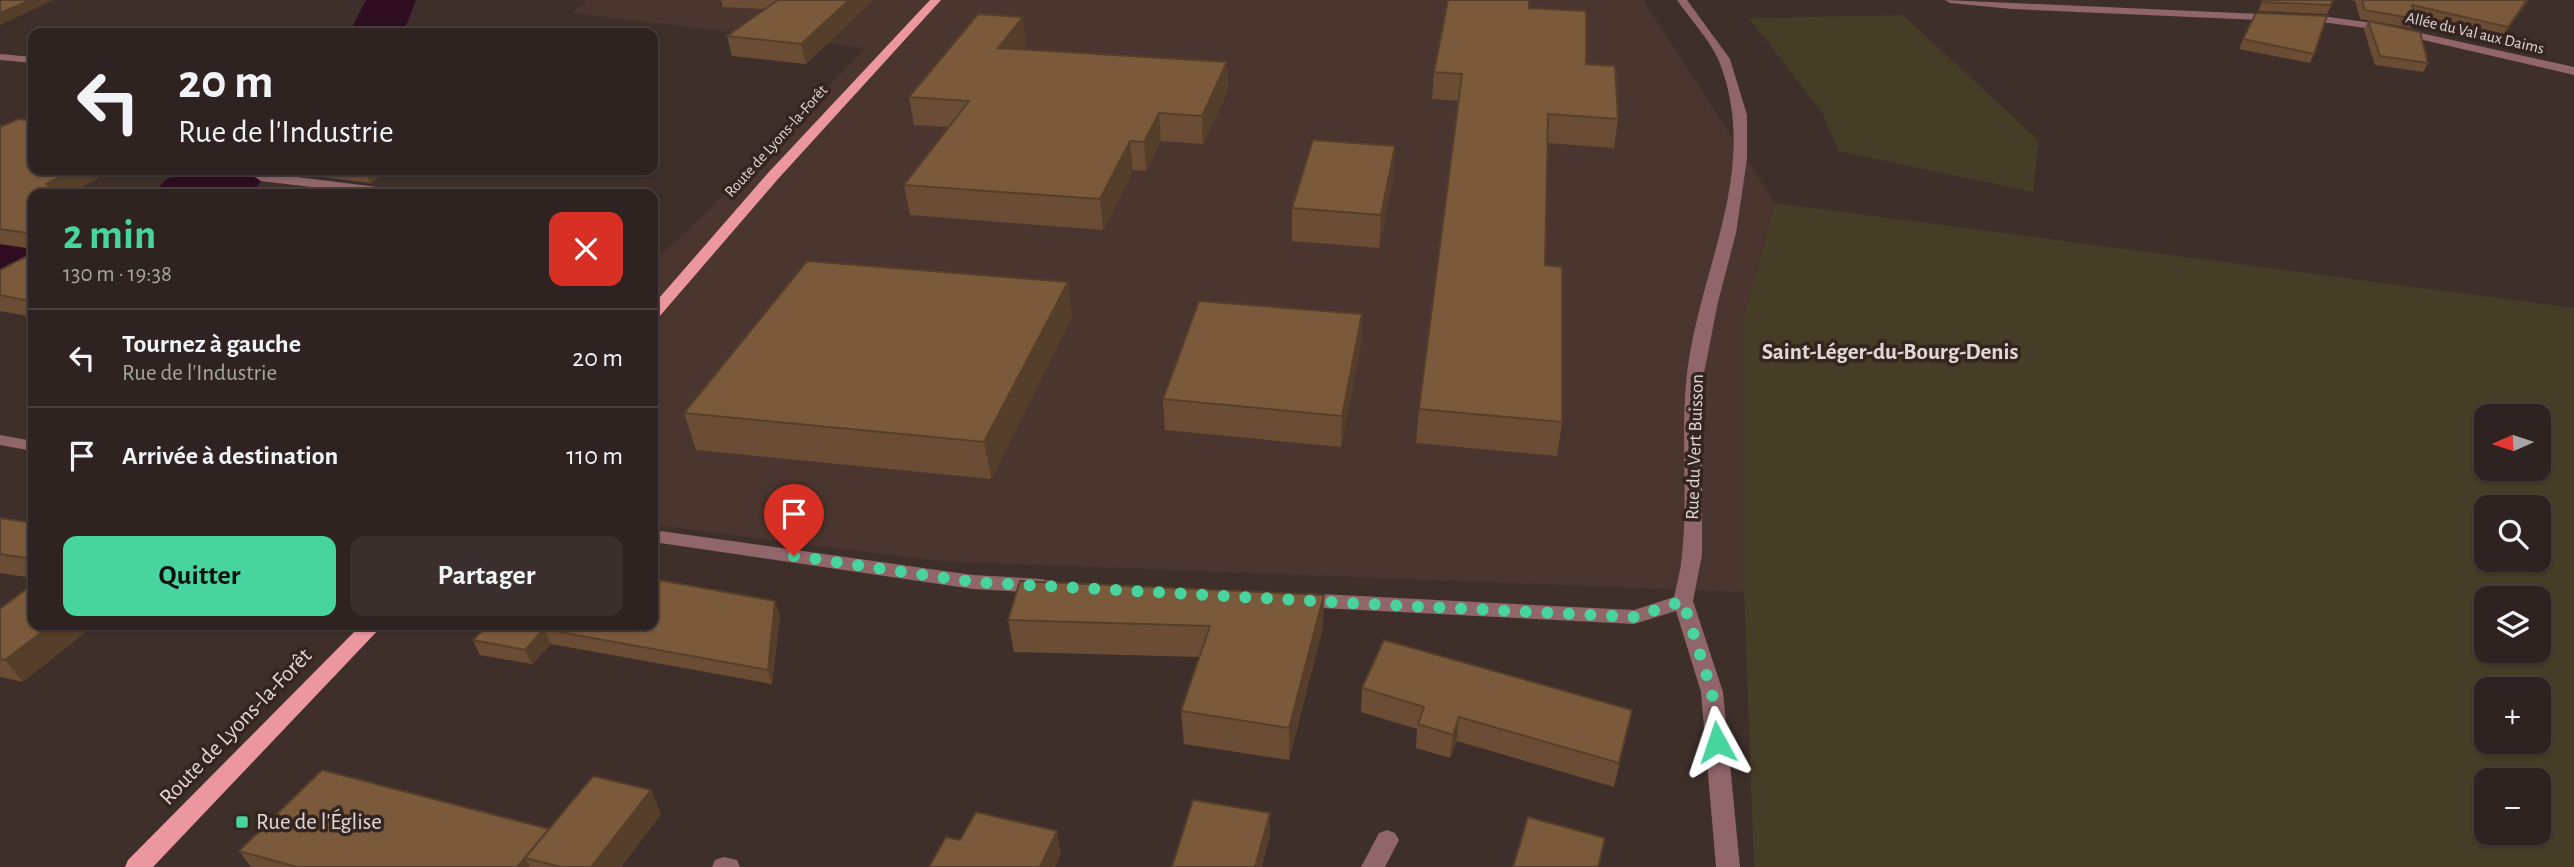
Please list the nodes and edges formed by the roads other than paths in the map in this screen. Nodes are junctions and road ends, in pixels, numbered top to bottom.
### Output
1 (936, 0) edge
2 (1682, 0) edge
3 (1950, 0) edge
4 (2260, 1) edge
5 (2280, 16) junction
6 (0, 57) edge
7 (28, 60) edge
8 (2574, 71) edge
9 (258, 175) edge
10 (360, 189) edge
11 (658, 308) edge
12 (0, 440) edge
13 (28, 445) edge
14 (658, 537) edge
15 (1055, 586) edge
16 (1286, 599) edge
17 (1683, 601) junction
18 (368, 630) edge
19 (1387, 840) dead end
20 (137, 867) edge
21 (1373, 867) edge
22 (1728, 867) edge

1 - 11 main road, Route de Lyons-la-Forêt
2 - 17 street, Rue du Vert Buisson
3 - 5 street, Allée du Val aux Daims
4 - 5 street
5 - 8 street, Allée du Val aux Daims
6 - 7 street
9 - 10 street
12 - 13 street
14 - 15 street
16 - 17 street
17 - 22 street, Rue du Vert Buisson
18 - 20 main road, Route de Lyons-la-Forêt
19 - 21 street

